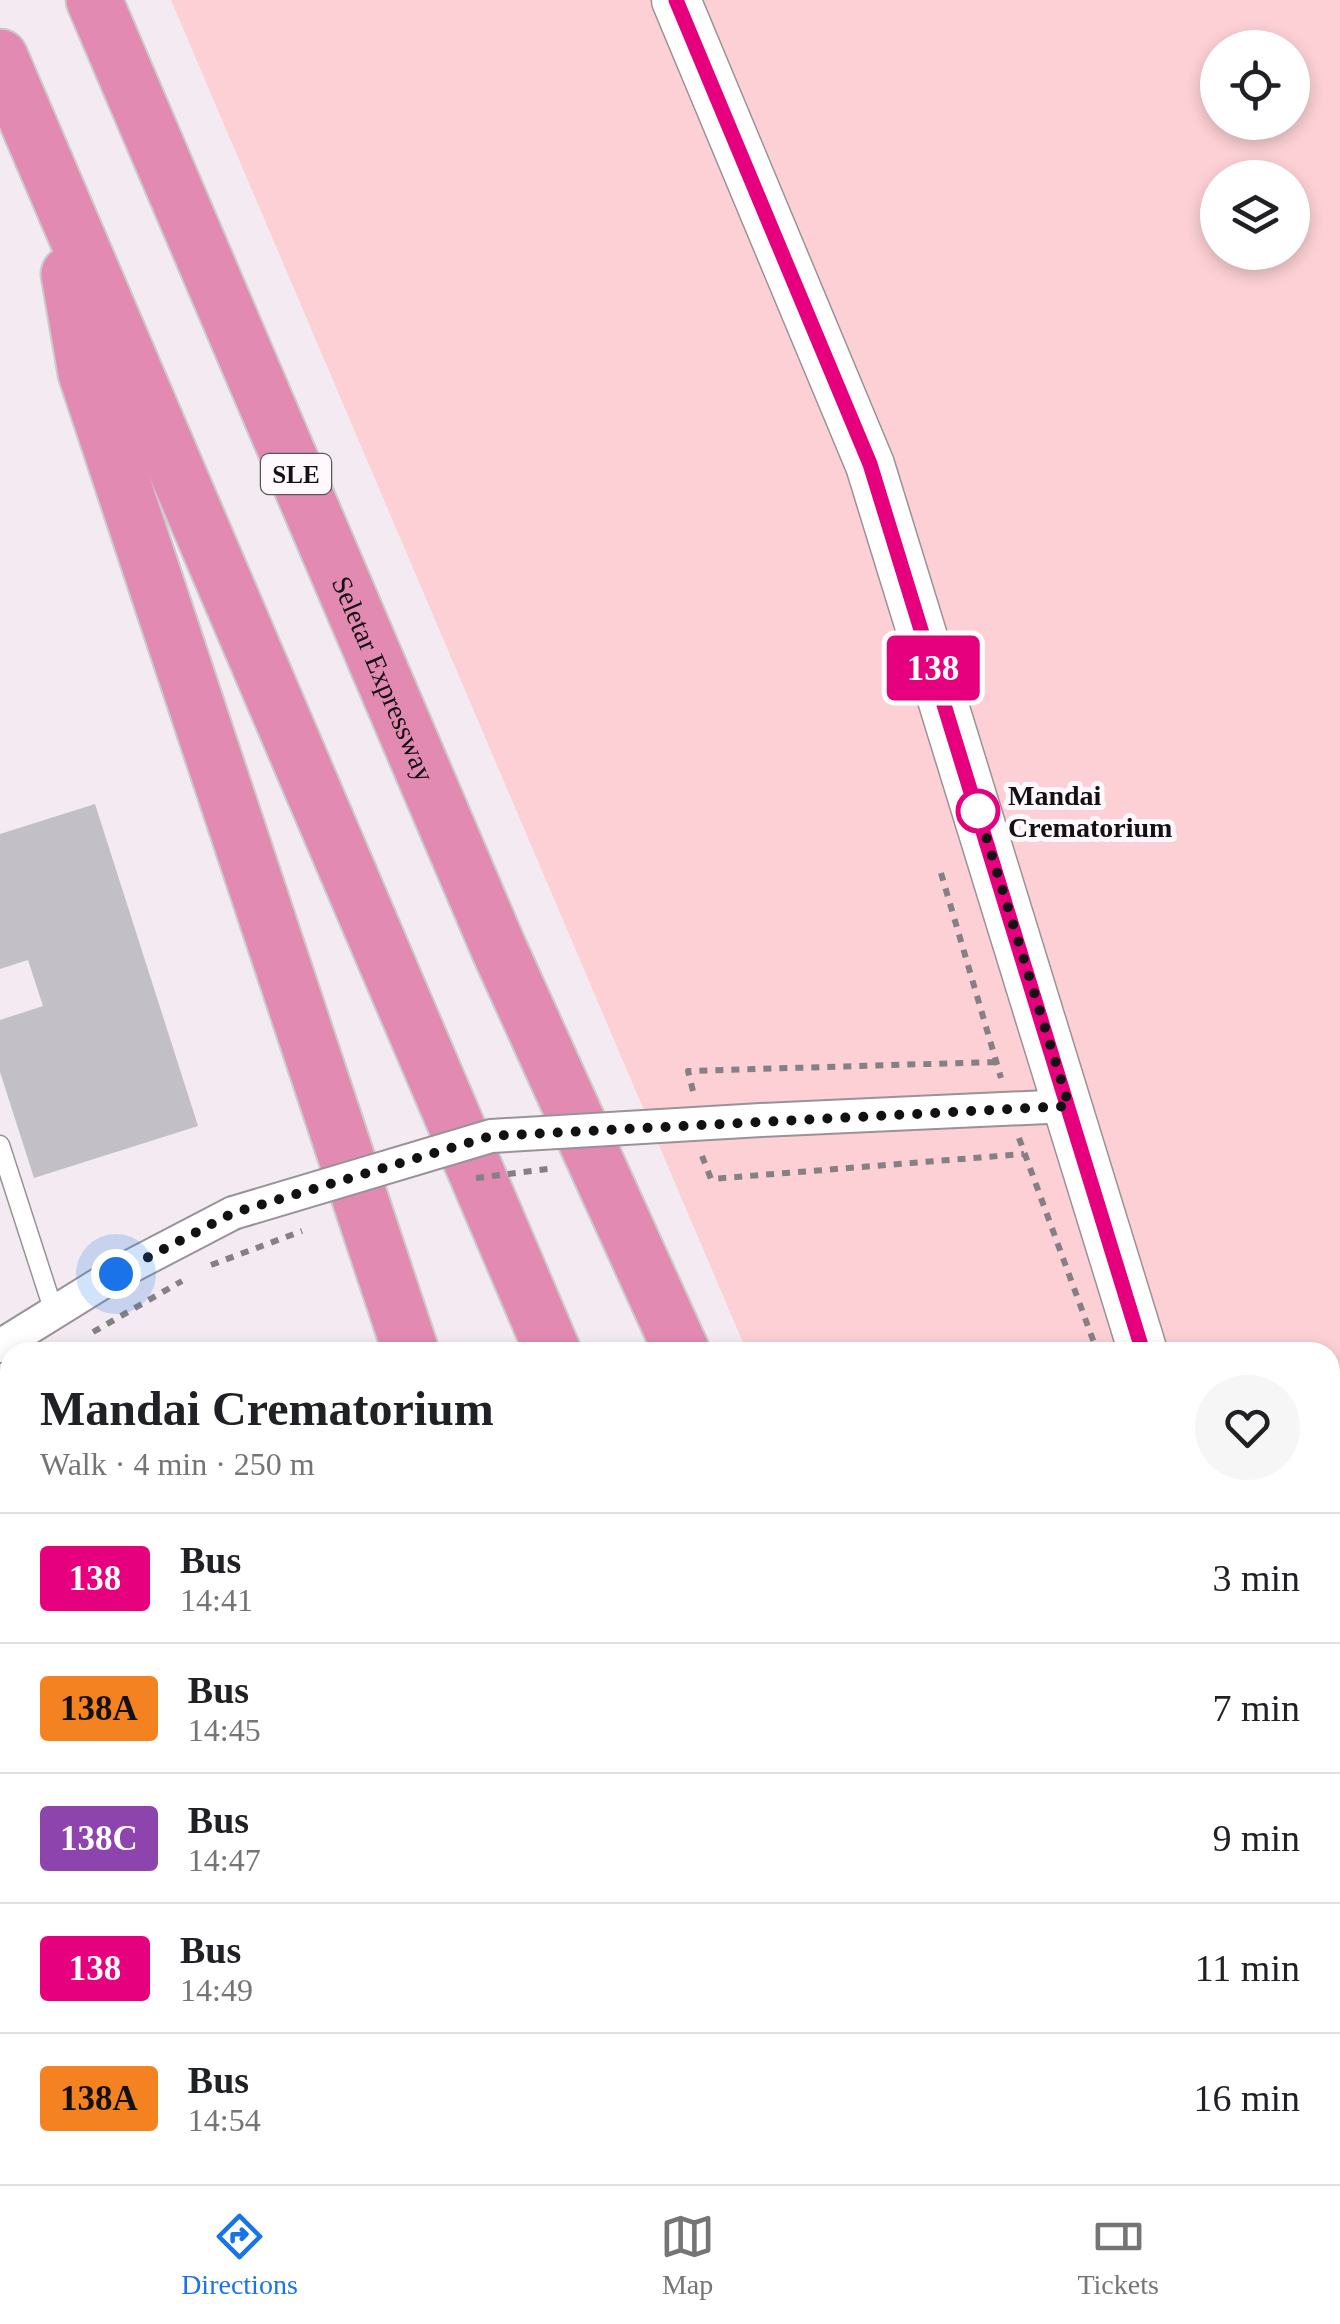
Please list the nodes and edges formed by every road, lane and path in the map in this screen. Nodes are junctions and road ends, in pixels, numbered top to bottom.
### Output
1 (94, 0) edge
2 (676, 0) edge
3 (0, 57) edge
4 (54, 186) junction
5 (996, 1062) dead end
6 (675, 1097) dead end
7 (1069, 1106) junction
8 (0, 1145) edge
9 (700, 1150) dead end
10 (1024, 1154) dead end
11 (561, 1168) dead end
12 (464, 1180) dead end
13 (318, 1224) dead end
14 (54, 1312) junction
15 (81, 1338) dead end
16 (6, 1342) edge
17 (408, 1342) edge
18 (549, 1342) edge
19 (677, 1342) edge
20 (1140, 1342) edge

1 - 19 highway, Seletar Expressway / SLE
2 - 7 main road
3 - 4 highway
4 - 17 highway
4 - 18 highway
5 - 6 path
7 - 14 street, bridge
7 - 20 main road
8 - 14 lane
9 - 10 path
11 - 12 path, bridge
13 - 15 path, bridge
14 - 16 street

